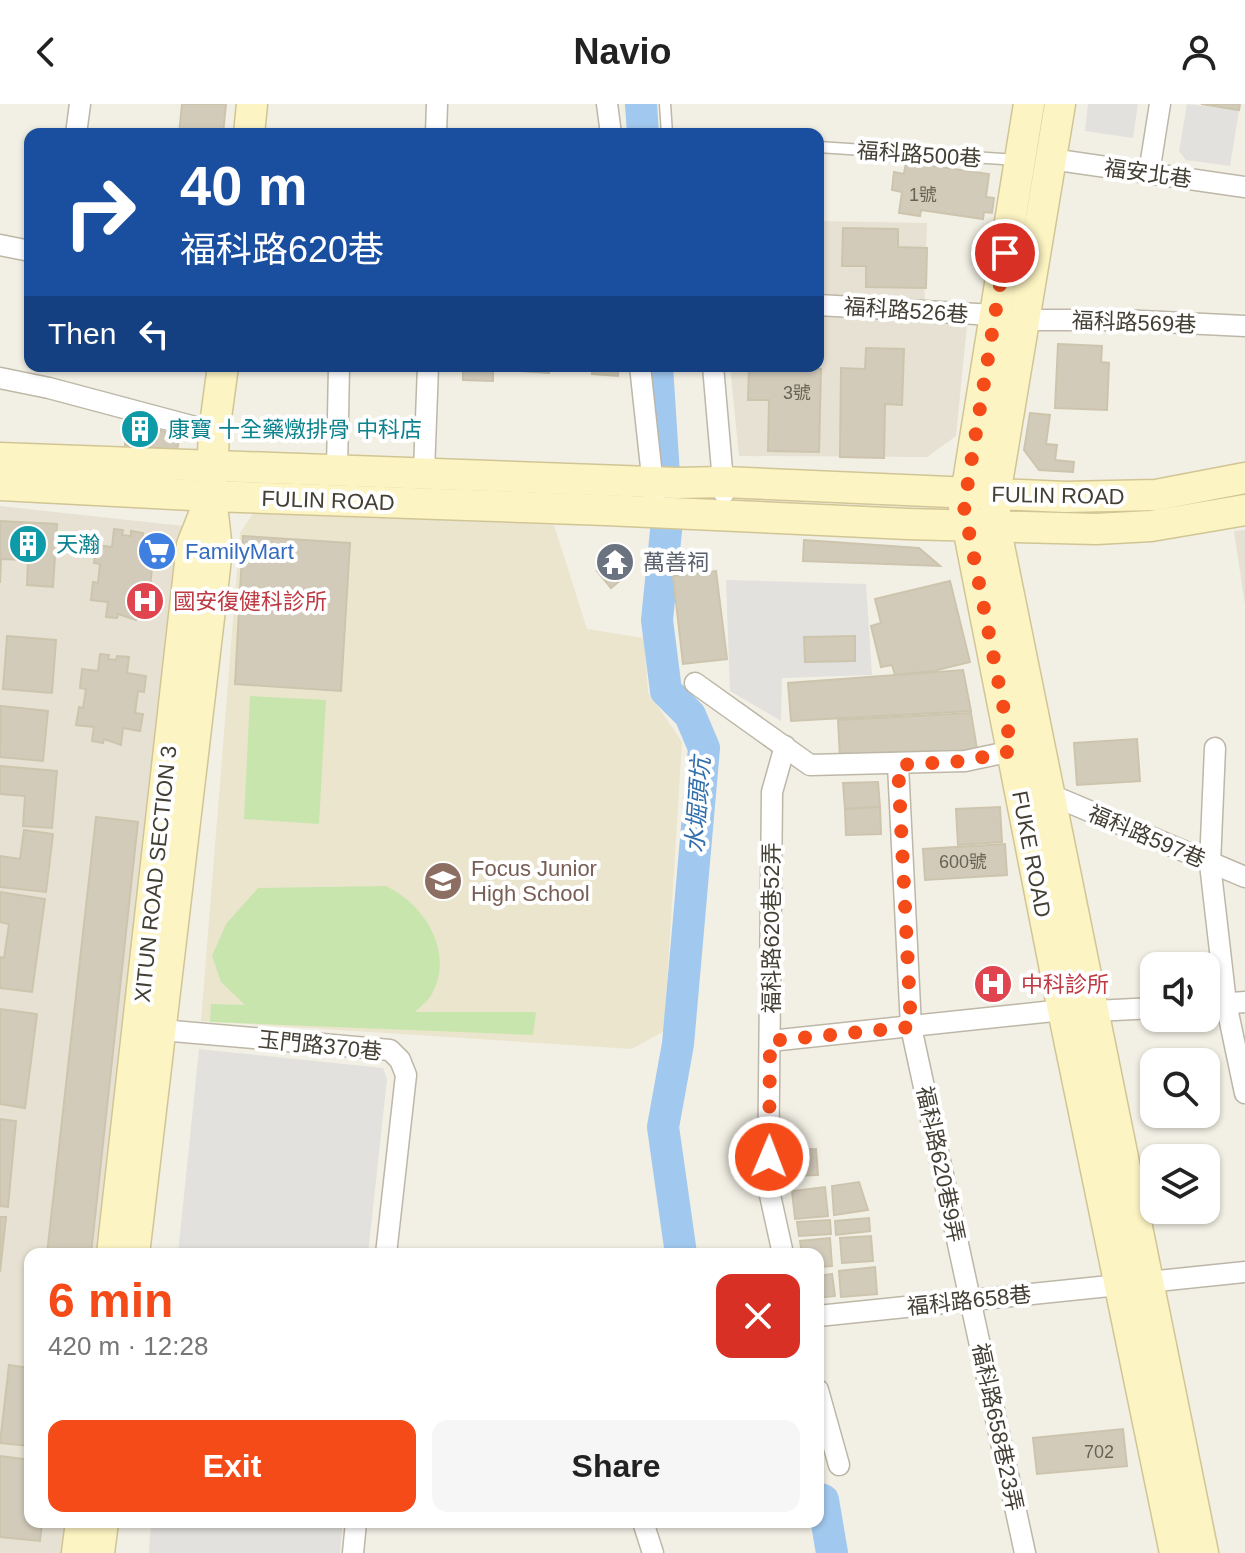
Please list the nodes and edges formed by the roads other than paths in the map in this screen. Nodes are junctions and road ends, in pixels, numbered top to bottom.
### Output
1 (80, 104) edge
2 (252, 104) edge
3 (437, 104) edge
4 (607, 104) edge
5 (665, 104) edge
6 (1029, 104) edge
7 (1060, 104) edge
8 (1160, 104) edge
9 (77, 128) edge
10 (250, 128) edge
11 (436, 128) edge
12 (610, 128) edge
13 (667, 128) edge
14 (824, 147) edge
15 (1051, 159) junction
16 (1020, 160) junction
17 (1149, 173) junction
18 (1245, 187) edge
19 (0, 245) edge
20 (24, 250) edge
21 (824, 305) edge
22 (1009, 318) junction
23 (1245, 326) edge
24 (50, 372) edge
25 (222, 372) edge
26 (339, 372) edge
27 (428, 372) edge
28 (641, 372) edge
29 (714, 372) edge
30 (0, 378) edge
31 (49, 388) junction
32 (214, 432) junction
33 (0, 458) edge
34 (214, 466) junction
35 (337, 469) junction
36 (424, 472) junction
37 (1245, 478) edge
38 (723, 482) junction
39 (665, 483) junction
40 (0, 485) edge
41 (980, 494) junction
42 (211, 496) junction
43 (1245, 510) edge
44 (667, 514) junction
45 (727, 517) junction
46 (981, 526) junction
47 (695, 683) dead end
48 (785, 746) junction
49 (1215, 748) dead end
50 (1012, 751) junction
51 (898, 765) junction
52 (1049, 794) junction
53 (1210, 864) junction
54 (1245, 877) edge
55 (1226, 1003) edge
56 (1140, 1009) edge
57 (1063, 1010) junction
58 (1095, 1011) junction
59 (911, 1027) junction
60 (149, 1029) junction
61 (770, 1041) junction
62 (1245, 1093) edge
63 (113, 1248) edge
64 (134, 1248) edge
65 (387, 1248) edge
66 (782, 1248) edge
67 (1245, 1272) edge
68 (1133, 1283) junction
69 (971, 1300) junction
70 (824, 1315) edge
71 (824, 1411) edge
72 (839, 1465) dead end
73 (80, 1528) edge
74 (102, 1528) edge
75 (355, 1528) edge
76 (645, 1528) edge
77 (77, 1553) edge
78 (99, 1553) edge
79 (353, 1553) edge
80 (653, 1553) edge
81 (1025, 1553) edge
82 (1175, 1553) edge
83 (1203, 1553) edge

1 - 9 street
2 - 10 street
3 - 11 street
4 - 12 street
5 - 13 lane
6 - 16 street, FUKE ROAD
7 - 15 street, FUKE ROAD
8 - 17 street
14 - 16 lane, 福科路500巷
15 - 17 street, 福安北巷
15 - 22 street, FUKE ROAD
16 - 22 street, FUKE ROAD
17 - 18 street, 福安北巷
19 - 20 street
21 - 22 street, 福科路526巷
22 - 23 street, 福科路569巷
22 - 41 street, FUKE ROAD
24 - 31 street
25 - 32 street, XITUN ROAD SECTION 3
26 - 35 street
27 - 36 street
28 - 39 street
29 - 38 street
30 - 31 street
31 - 32 street
32 - 34 street, XITUN ROAD SECTION 3
33 - 34 street, FULIN ROAD
34 - 35 street, FULIN ROAD
34 - 42 street, XITUN ROAD SECTION 3
35 - 36 street, FULIN ROAD
36 - 39 street, FULIN ROAD
37 - 41 street, FULIN ROAD
38 - 39 street, FULIN ROAD
38 - 41 street, FULIN ROAD
38 - 45 street
39 - 44 street
40 - 42 street, FULIN ROAD
41 - 46 street, FUKE ROAD
42 - 44 street, FULIN ROAD
42 - 60 street, XITUN ROAD SECTION 3
43 - 46 street, FULIN ROAD
44 - 45 street, FULIN ROAD
45 - 46 street, FULIN ROAD
46 - 50 street, FUKE ROAD
46 - 52 street, FUKE ROAD
47 - 48 street
48 - 51 street
48 - 61 street, 福科路620巷52弄
49 - 53 street
50 - 51 street
50 - 57 street, FUKE ROAD
51 - 59 street, 福科路620巷9弄
52 - 53 street, 福科路597巷
52 - 58 street, FUKE ROAD
53 - 54 street, 福科路597巷
53 - 55 street
55 - 62 street
56 - 58 street
57 - 59 street
57 - 68 street, FUKE ROAD
58 - 68 street, FUKE ROAD
59 - 61 street
59 - 69 street, 福科路620巷9弄
60 - 63 street, XITUN ROAD SECTION 3
60 - 64 street, XITUN ROAD SECTION 3
60 - 65 street, 玉門路370巷
61 - 66 street, 福科路620巷52弄
67 - 68 street, 福科路658巷
68 - 69 street, 福科路658巷
68 - 82 street, FUKE ROAD
68 - 83 street, FUKE ROAD
69 - 70 street, 福科路658巷
69 - 81 street, 福科路658巷23弄
71 - 72 street
73 - 77 street
74 - 78 street
75 - 79 street
76 - 80 street

